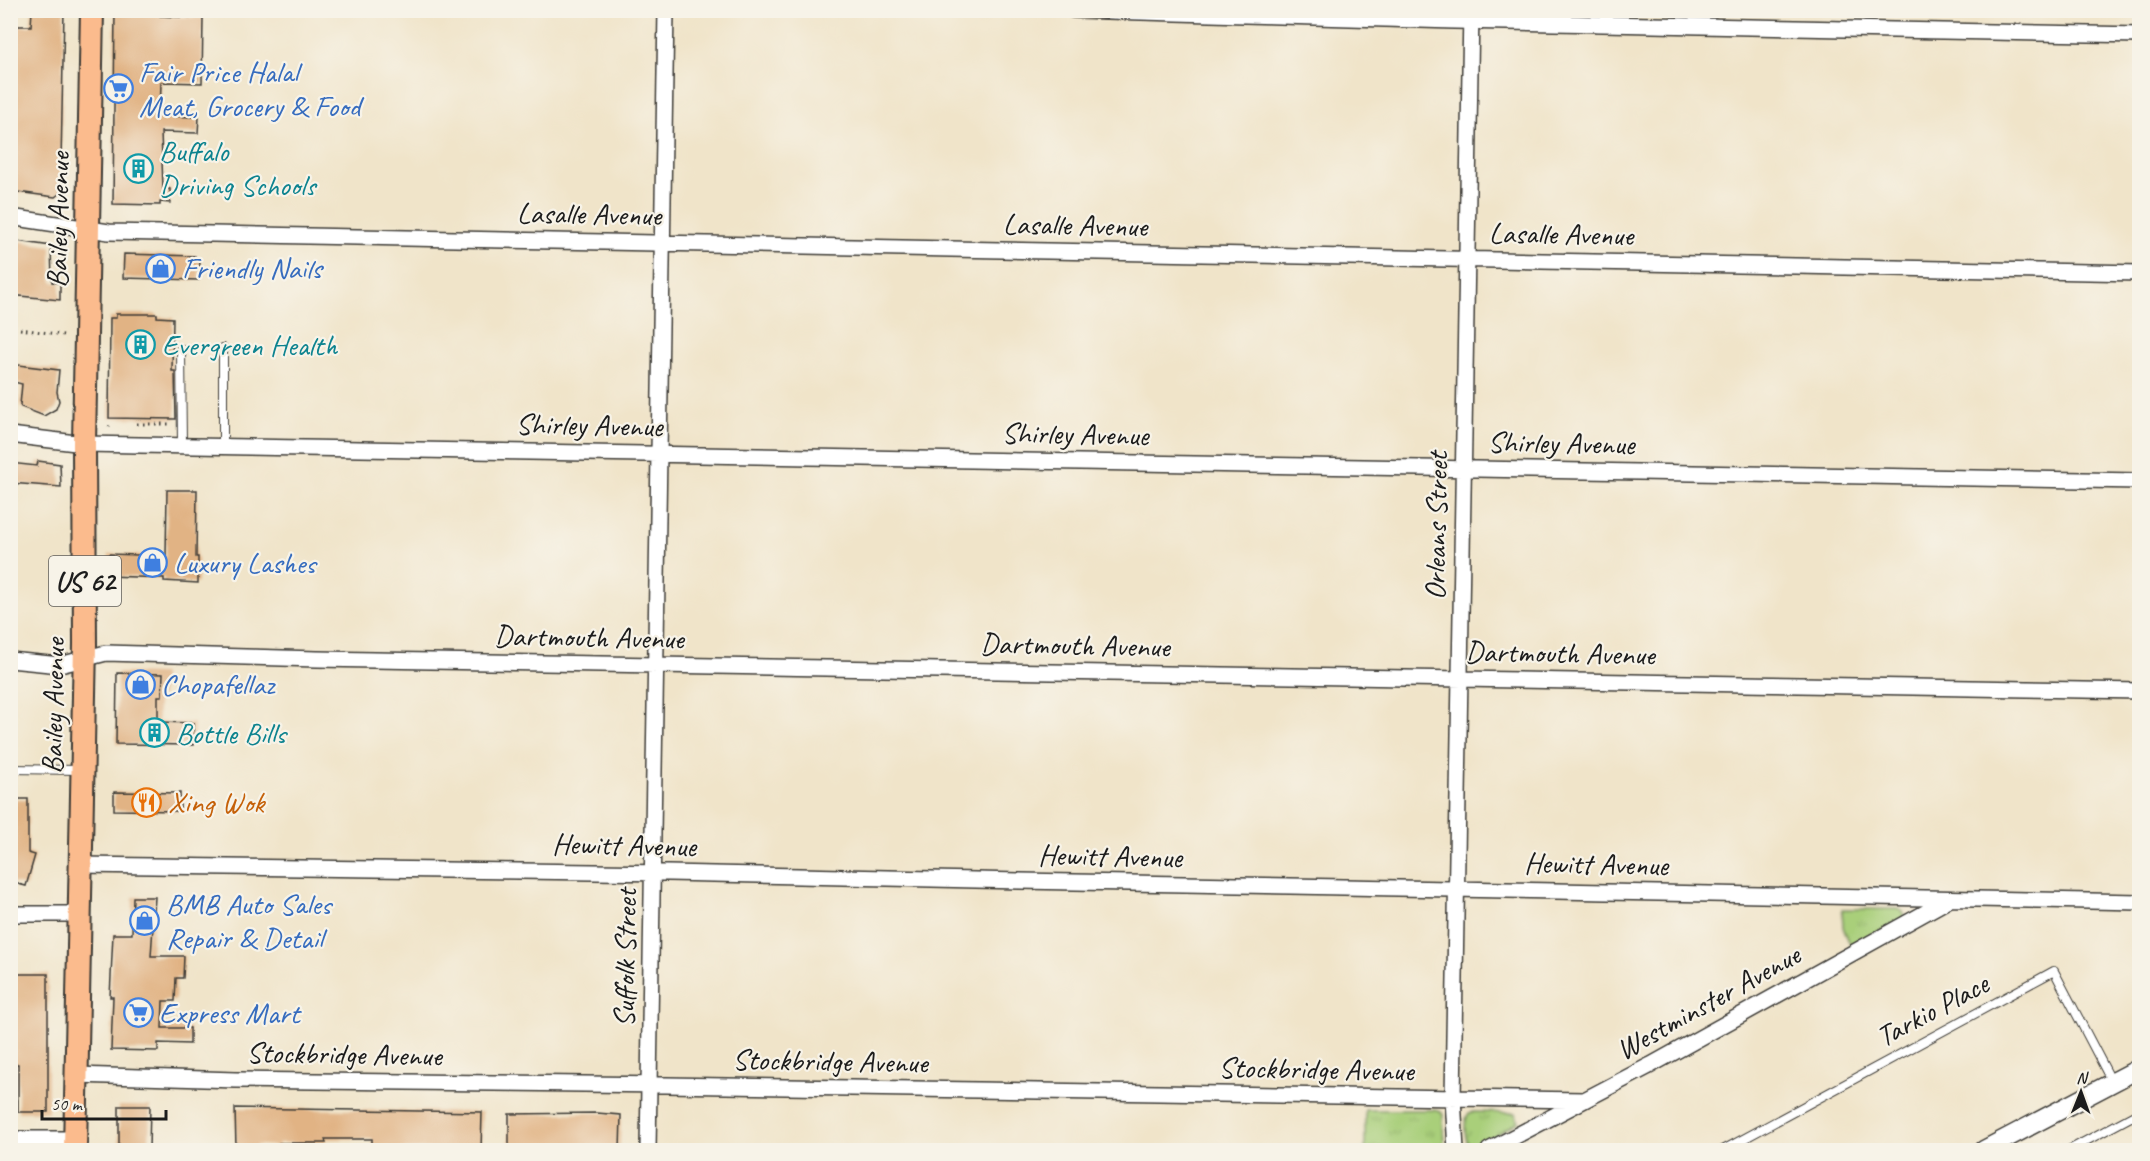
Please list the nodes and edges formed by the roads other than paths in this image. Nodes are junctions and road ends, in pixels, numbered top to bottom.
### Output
1 (92, 10) edge
2 (666, 10) edge
3 (1074, 10) edge
4 (1470, 16) edge
5 (2139, 35) edge
6 (10, 217) edge
7 (88, 228) junction
8 (663, 242) junction
9 (1467, 260) junction
10 (2139, 273) edge
11 (223, 348) dead end
12 (181, 349) dead end
13 (10, 435) edge
14 (84, 444) junction
15 (182, 445) junction
16 (223, 446) junction
17 (659, 453) junction
18 (1464, 469) junction
19 (2139, 481) edge
20 (84, 659) junction
21 (10, 660) edge
22 (657, 665) junction
23 (1460, 678) junction
24 (2139, 691) edge
25 (10, 769) edge
26 (82, 770) junction
27 (80, 865) junction
28 (654, 872) junction
29 (1457, 889) junction
30 (1951, 898) junction
31 (2139, 902) edge
32 (10, 914) edge
33 (79, 914) junction
34 (2139, 1068) edge
35 (76, 1075) junction
36 (2112, 1082) junction
37 (649, 1085) junction
38 (1453, 1098) junction
39 (1584, 1100) junction
40 (2139, 1112) edge
41 (10, 1139) edge
42 (2010, 1144) edge
43 (75, 1145) edge
44 (2139, 1148) edge
45 (648, 1150) edge
46 (1456, 1150) edge
47 (1489, 1150) edge
48 (1723, 1150) edge
49 (1984, 1150) edge
50 (2069, 1150) edge
51 (2134, 1150) edge

1 - 7 main road, Bailey Avenue / US 62
2 - 8 street, Suffolk Street
3 - 4 street
4 - 5 street
4 - 9 street, Orleans Street
6 - 7 street, Lasalle Avenue
7 - 8 street, Lasalle Avenue
7 - 14 main road, Bailey Avenue / US 62
8 - 9 street, Lasalle Avenue
8 - 17 street, Suffolk Street
9 - 10 street, Lasalle Avenue
9 - 18 street, Orleans Street
11 - 16 lane
12 - 15 lane
13 - 14 street, Shirley Avenue
14 - 15 street, Shirley Avenue
14 - 20 main road, Bailey Avenue / US 62
15 - 16 street, Shirley Avenue
16 - 17 street, Shirley Avenue
17 - 18 street, Shirley Avenue
17 - 22 street, Suffolk Street
18 - 19 street, Shirley Avenue
18 - 23 street, Orleans Street
20 - 21 street, Dartmouth Avenue
20 - 22 street, Dartmouth Avenue
20 - 26 main road, Bailey Avenue / US 62
22 - 23 street, Dartmouth Avenue
22 - 28 street, Suffolk Street
23 - 24 street, Dartmouth Avenue
23 - 29 street, Orleans Street
25 - 26 lane
26 - 27 main road, Bailey Avenue / US 62
27 - 28 street, Hewitt Avenue
27 - 33 main road, Bailey Avenue / US 62
28 - 29 street, Hewitt Avenue
28 - 37 street, Suffolk Street
29 - 30 street, Hewitt Avenue
29 - 38 street, Orleans Street
30 - 31 street, Hewitt Avenue
30 - 39 street, Westminster Avenue
32 - 33 street
33 - 35 main road, Bailey Avenue / US 62
34 - 36 street
35 - 37 street, Stockbridge Avenue
35 - 43 main road, Bailey Avenue / US 62
36 - 42 street
36 - 48 lane, Tarkio Place
37 - 38 street, Stockbridge Avenue
37 - 45 street, Suffolk Street
38 - 39 street, Stockbridge Avenue
38 - 46 street, Orleans Street
39 - 47 street, Westminster Avenue
40 - 50 lane
41 - 43 street
42 - 49 street
44 - 51 lane

